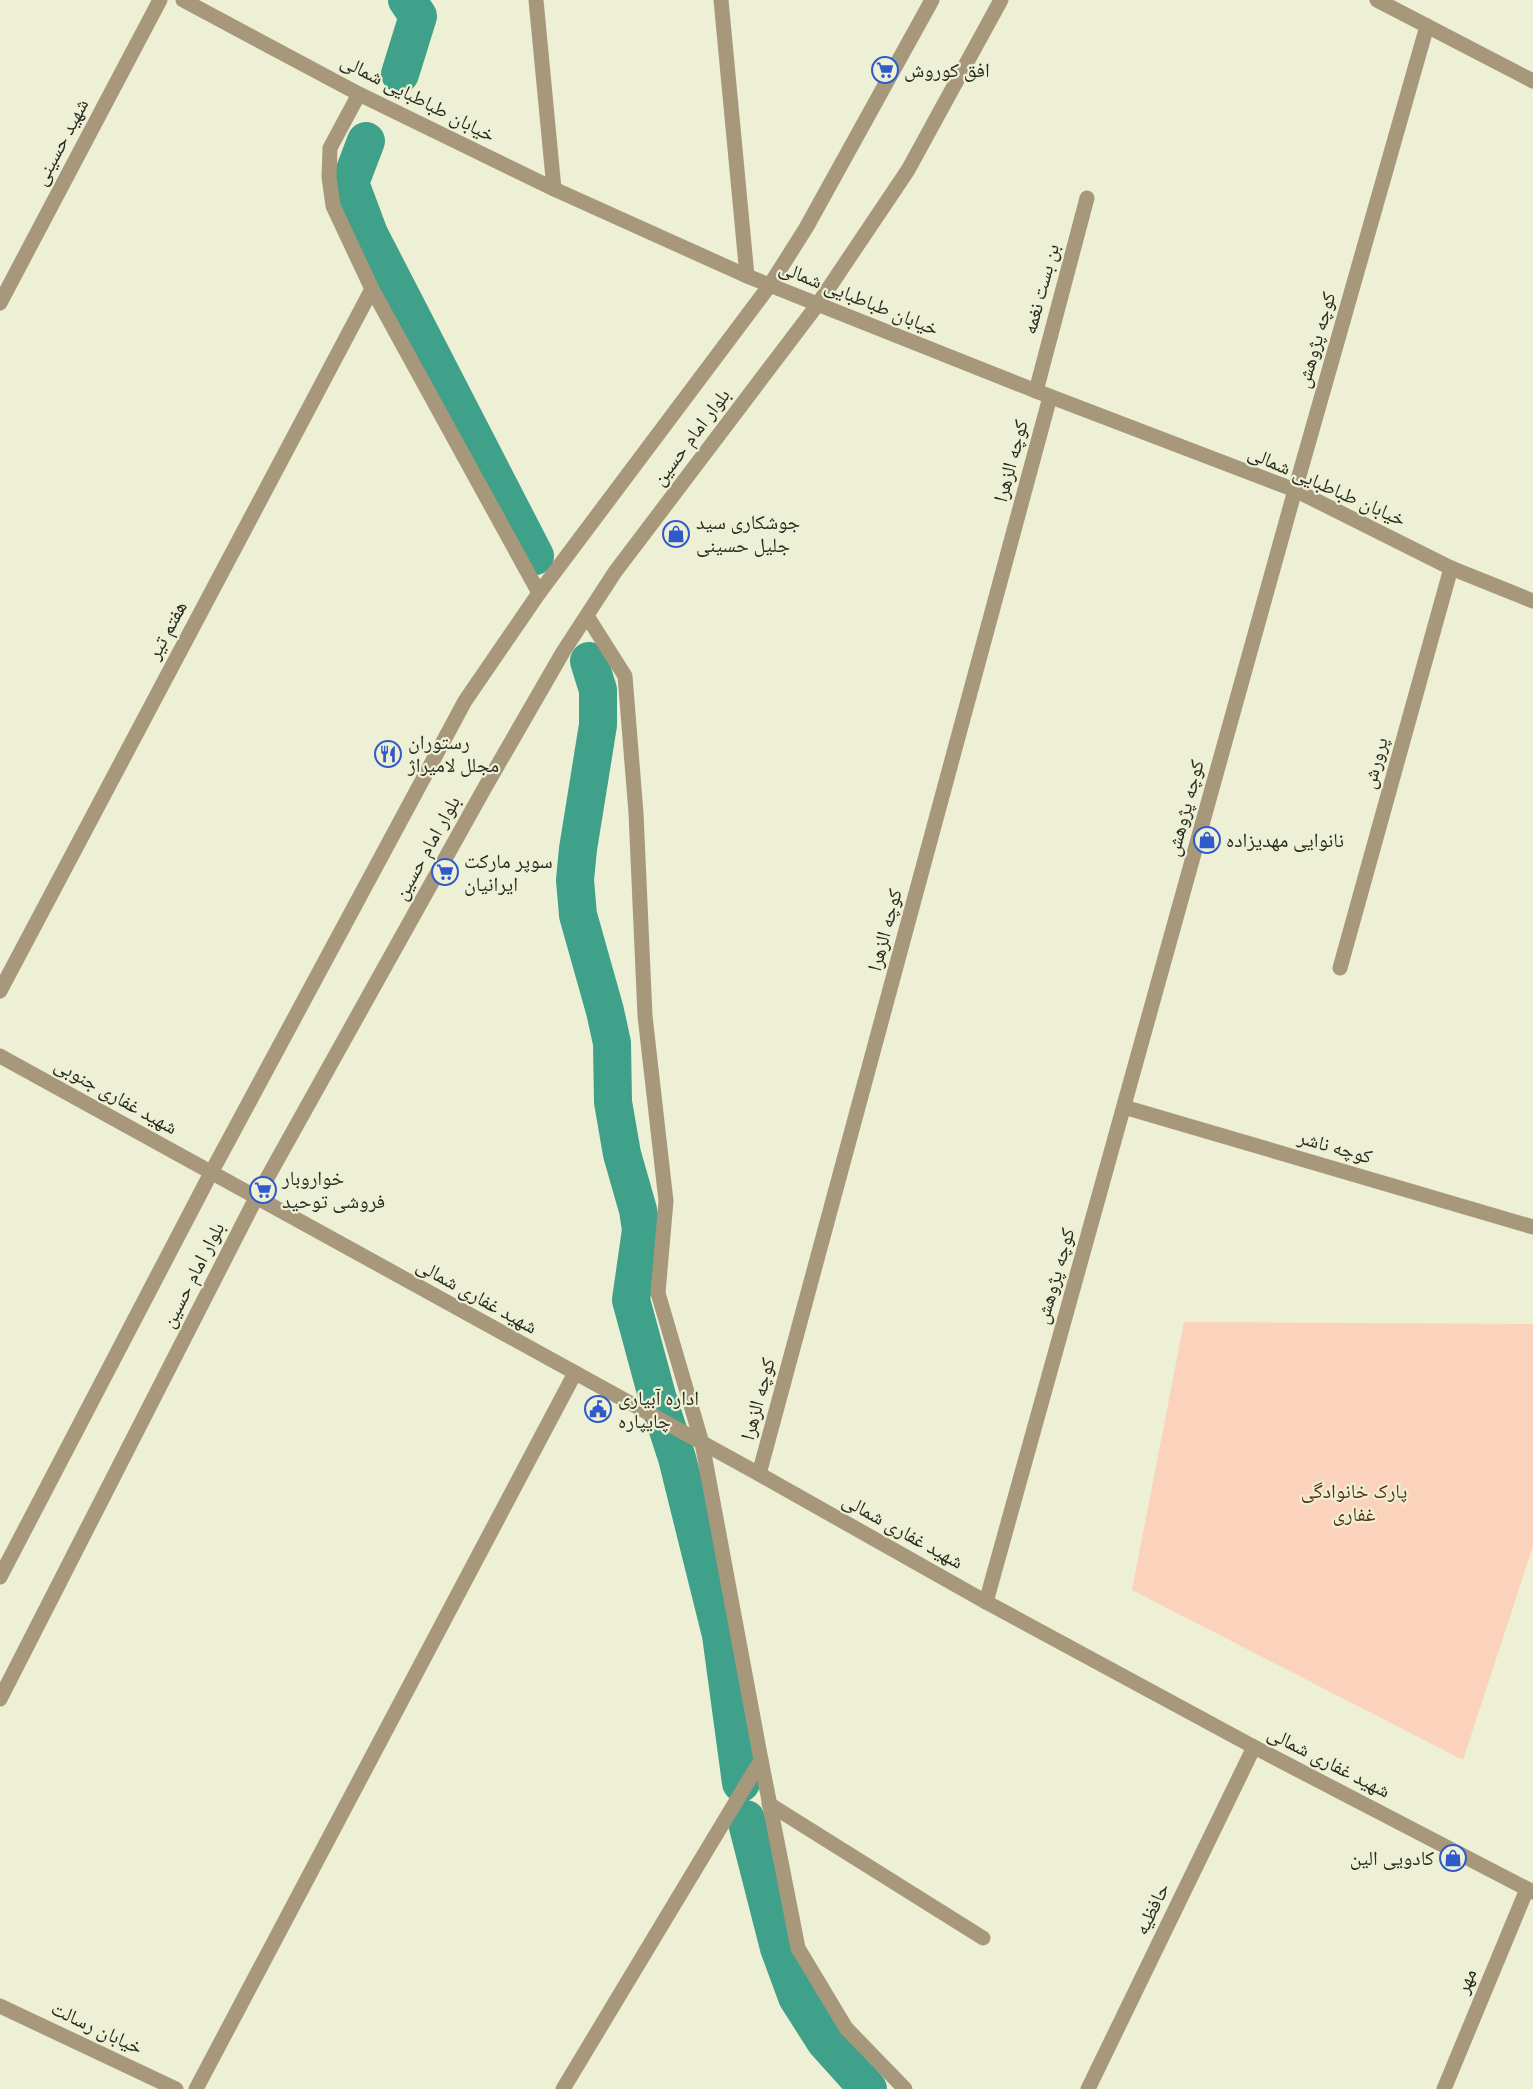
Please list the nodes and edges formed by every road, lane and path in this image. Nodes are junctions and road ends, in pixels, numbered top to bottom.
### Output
1 (160, 0) edge
2 (183, 0) edge
3 (536, 0) edge
4 (721, 0) edge
5 (932, 0) edge
6 (1001, 0) edge
7 (1387, 2) edge
8 (1426, 26) junction
9 (1533, 81) edge
10 (359, 94) junction
11 (554, 189) junction
12 (1087, 198) dead end
13 (747, 276) junction
14 (770, 285) junction
15 (372, 289) junction
16 (0, 303) edge
17 (818, 304) junction
18 (1035, 391) junction
19 (1050, 397) junction
20 (1295, 490) junction
21 (1451, 568) junction
22 (539, 593) junction
23 (1533, 601) edge
24 (587, 616) junction
25 (1340, 968) dead end
26 (0, 990) edge
27 (0, 1056) edge
28 (1124, 1107) junction
29 (211, 1173) junction
30 (256, 1198) junction
31 (1533, 1227) edge
32 (575, 1373) junction
33 (702, 1443) junction
34 (759, 1474) junction
35 (0, 1577) edge
36 (986, 1602) junction
37 (0, 1699) edge
38 (1254, 1746) junction
39 (760, 1760) junction
40 (769, 1804) junction
41 (1530, 1890) edge
42 (983, 1938) dead end
43 (0, 2006) edge
44 (903, 2088) edge
45 (176, 2089) edge
46 (196, 2089) edge
47 (563, 2089) edge
48 (1088, 2089) edge
49 (1444, 2089) edge

1 - 16 street, شهید حسینی
2 - 10 street, خیابان طباطبایی شمالی
3 - 11 street
4 - 13 street
5 - 14 street, بلوار امام حسین
6 - 17 street, بلوار امام حسین
7 - 8 street
8 - 9 street
8 - 20 street, کوچه پژوهش
10 - 11 street, خیابان طباطبایی شمالی
10 - 15 street
11 - 13 street, خیابان طباطبایی شمالی
12 - 18 street, بن بست نغمه
13 - 14 street, خیابان طباطبایی شمالی
14 - 17 street, خیابان طباطبایی شمالی
14 - 22 street, بلوار امام حسین
15 - 22 street
15 - 26 street, هفتم تیر
17 - 18 street, خیابان طباطبایی شمالی
17 - 24 street, بلوار امام حسین
18 - 19 street, خیابان طباطبایی شمالی
19 - 20 street, خیابان طباطبایی شمالی
19 - 34 street, کوچه الزهرا
20 - 21 street, خیابان طباطبایی شمالی
20 - 28 street, کوچه پژوهش
21 - 23 street, خیابان طباطبایی شمالی
21 - 25 street, پرورش
22 - 29 street, بلوار امام حسین
24 - 30 street, بلوار امام حسین
24 - 33 street
27 - 29 street, شهید غفاری جنوبی
28 - 31 street, کوچه ناشر
28 - 36 street, کوچه پژوهش
29 - 30 street, شهید غفاری جنوبی
29 - 35 street, بلوار امام حسین
30 - 32 street, شهید غفاری شمالی
30 - 37 street, بلوار امام حسین
32 - 33 street, شهید غفاری شمالی
32 - 46 street
33 - 34 street, شهید غفاری شمالی
33 - 39 street
34 - 36 street, شهید غفاری شمالی
36 - 38 street, شهید غفاری شمالی
38 - 41 street, شهید غفاری شمالی
38 - 48 street, حافظیه
39 - 40 street
39 - 47 street
40 - 42 street
40 - 44 street
41 - 49 street, مهر
43 - 45 street, خیابان رسالت

